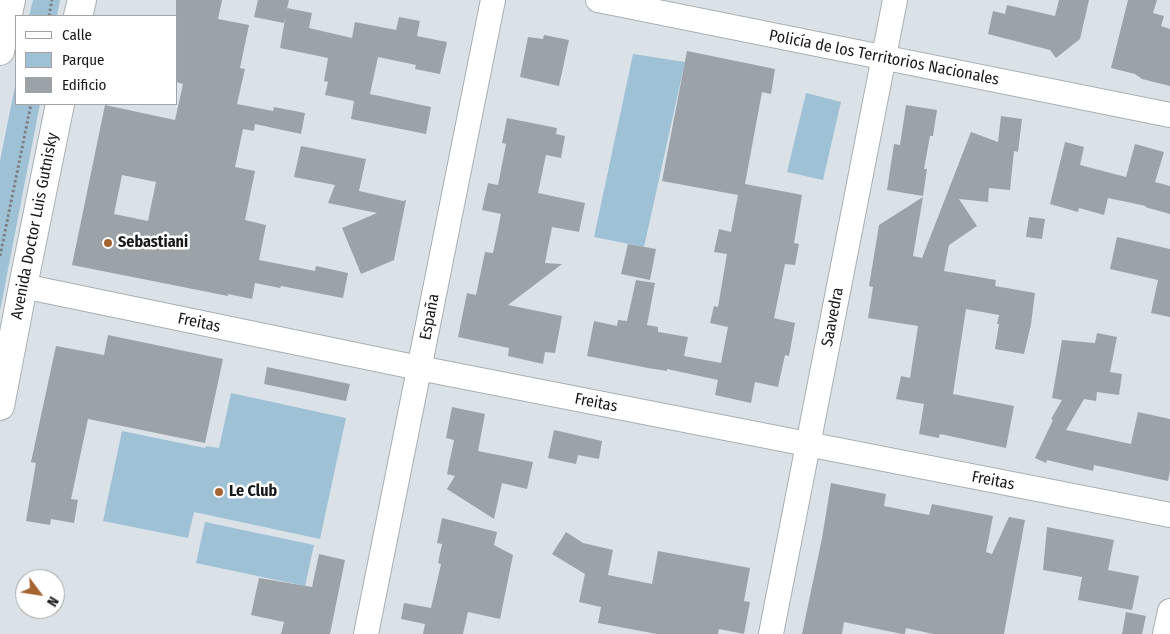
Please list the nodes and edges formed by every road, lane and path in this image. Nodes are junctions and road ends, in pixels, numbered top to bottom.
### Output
1 (11, 0) edge
2 (52, 0) edge
3 (82, 0) edge
4 (493, 0) edge
5 (598, 0) edge
6 (895, 0) edge
7 (49, 15) edge
8 (78, 15) edge
9 (0, 51) edge
10 (883, 58) junction
11 (31, 105) edge
12 (60, 105) edge
13 (1170, 115) edge
14 (0, 256) edge
15 (23, 286) junction
16 (420, 368) junction
17 (0, 406) edge
18 (808, 444) junction
19 (1170, 516) edge
20 (1170, 611) edge
21 (366, 634) edge
22 (771, 634) edge
23 (1165, 634) edge

1 - 9 main road
2 - 7 path
3 - 8 main road
4 - 16 street, España
5 - 10 street, Policía de los Territorios Nacionales
6 - 10 street, Saavedra
10 - 13 street, Policía de los Territorios Nacionales
10 - 18 street, Saavedra
11 - 14 path
12 - 15 main road, Avenida Doctor Luis Gutnisky
15 - 16 street, Freitas
15 - 17 main road, Avenida Doctor Luis Gutnisky
16 - 18 street, Freitas
16 - 21 street, España
18 - 19 street, Freitas
18 - 22 street, Saavedra
20 - 23 street

